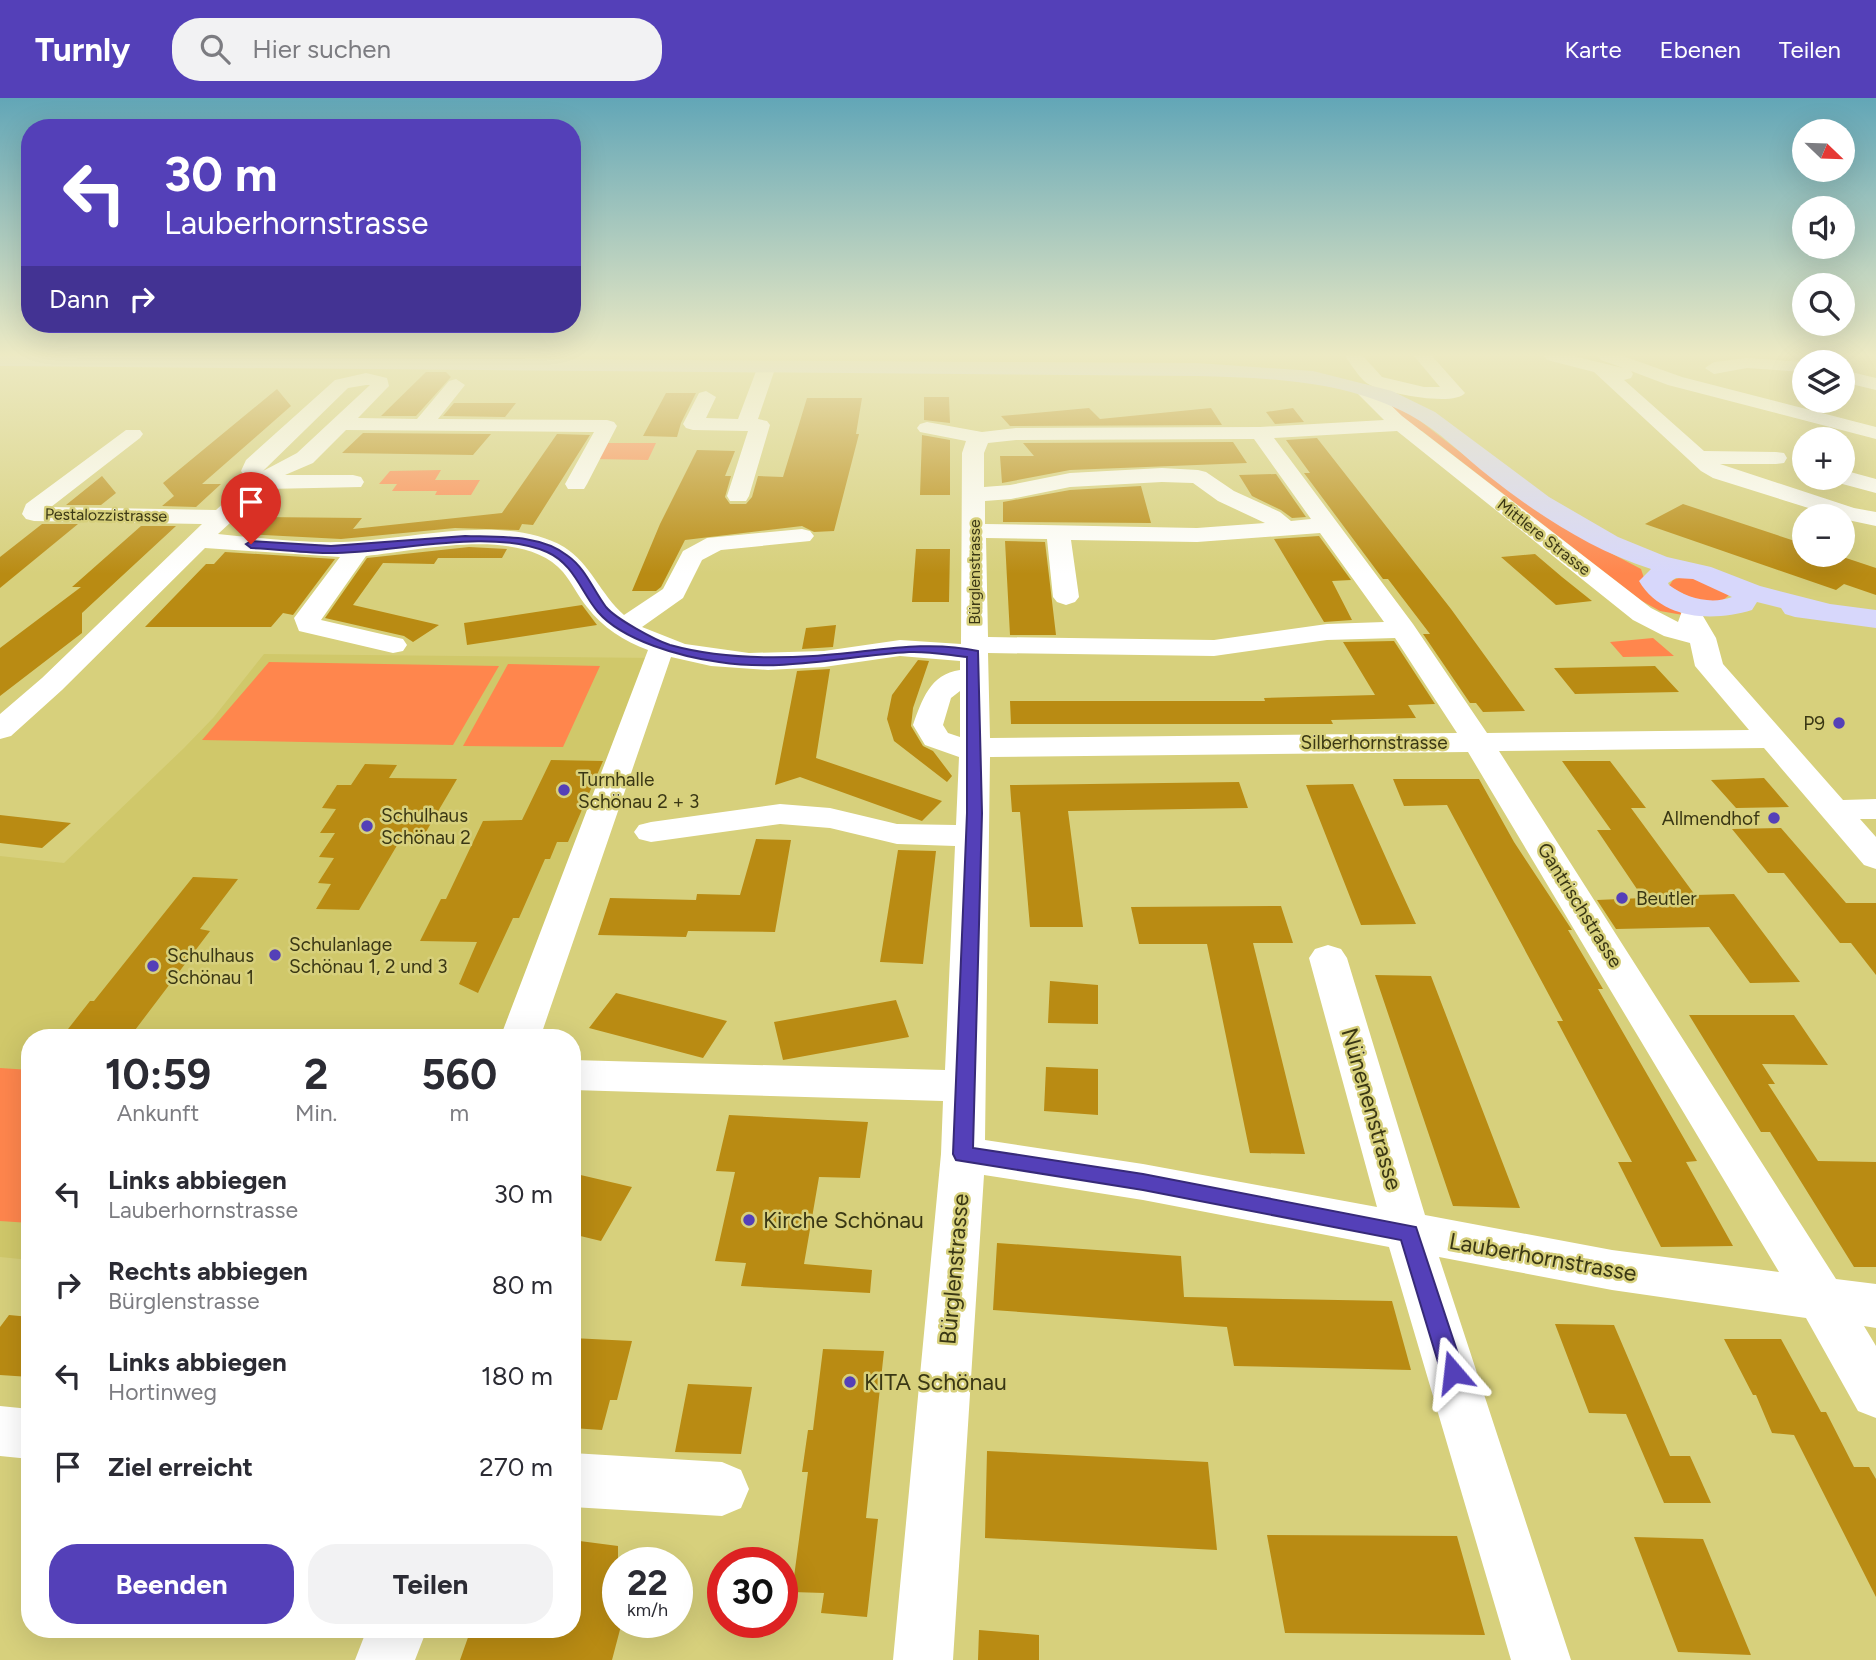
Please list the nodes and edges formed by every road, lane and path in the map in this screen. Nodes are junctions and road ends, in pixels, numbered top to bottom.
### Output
1 (298, 429) edge
2 (334, 429) edge
3 (605, 429) edge
4 (759, 429) edge
5 (944, 429) edge
6 (1312, 429) edge
7 (1408, 429) edge
8 (1443, 429) edge
9 (1671, 429) edge
10 (1260, 433) junction
11 (133, 434) dead end
12 (982, 438) junction
13 (1760, 438) dead end
14 (1699, 457) junction
15 (260, 469) junction
16 (1855, 480) edge
17 (353, 482) dead end
18 (576, 484) dead end
19 (1876, 486) edge
20 (974, 495) junction
21 (738, 496) dead end
22 (223, 517) junction
23 (1876, 519) edge
24 (1327, 525) junction
25 (1286, 528) junction
26 (974, 531) junction
27 (1058, 533) junction
28 (802, 536) dead end
29 (199, 540) junction
30 (1610, 544) junction
31 (358, 549) junction
32 (1683, 570) junction
33 (1655, 578) junction
34 (1066, 597) dead end
35 (1735, 601) junction
36 (1679, 602) junction
37 (1876, 619) edge
38 (622, 626) junction
39 (1403, 630) junction
40 (1702, 638) junction
41 (393, 645) dead end
42 (664, 647) junction
43 (969, 659) junction
44 (0, 730) edge
45 (1773, 739) junction
46 (1478, 742) junction
47 (975, 746) junction
48 (1876, 809) edge
49 (1834, 810) junction
50 (651, 832) dead end
51 (974, 836) junction
52 (1876, 858) edge
53 (1328, 958) dead end
54 (523, 1029) edge
55 (581, 1075) edge
56 (963, 1086) junction
57 (963, 1154) junction
58 (1409, 1233) junction
59 (1822, 1300) junction
60 (1876, 1306) edge
61 (1876, 1394) edge
62 (0, 1432) edge
63 (21, 1433) edge
64 (581, 1481) edge
65 (722, 1489) dead end
66 (394, 1638) edge
67 (385, 1660) edge
68 (923, 1660) edge
69 (1541, 1660) edge

1 - 15 street
2 - 15 street
3 - 18 street
4 - 21 street
5 - 12 street
6 - 10 street
7 - 40 street, Mittlere Strasse
8 - 30 main road
9 - 14 street
10 - 12 street
10 - 24 street, Gantrischstrasse
11 - 22 street, Pestalozzistrasse
12 - 20 street, Bürglenstrasse
13 - 14 street
14 - 23 street
15 - 17 street
15 - 22 street
16 - 19 street
20 - 25 street
20 - 26 street, Bürglenstrasse
22 - 29 street
24 - 25 street
24 - 39 street, Gantrischstrasse
25 - 27 street
26 - 27 street
26 - 43 street, Bürglenstrasse
27 - 34 street
28 - 38 street
29 - 31 street
29 - 44 street
30 - 32 main road
30 - 33 main road
31 - 38 street
31 - 41 street
32 - 33 main road
32 - 35 main road
33 - 36 main road
35 - 36 main road
35 - 37 main road
35 - 40 street
36 - 40 street
38 - 42 street
39 - 43 street
39 - 46 street, Gantrischstrasse
40 - 45 street
42 - 43 street
42 - 54 street
43 - 47 street, Bürglenstrasse
43 - 47 street, Silberhornstrasse
45 - 46 street, Silberhornstrasse
45 - 49 street
46 - 47 street, Silberhornstrasse
46 - 59 street, Gantrischstrasse
47 - 51 street, Bürglenstrasse
48 - 49 street
49 - 52 street
50 - 51 street
51 - 56 street, Bürglenstrasse
53 - 58 street, Nünenenstrasse
55 - 56 street
56 - 57 street, Bürglenstrasse
57 - 58 street, Lauberhornstrasse
57 - 68 street, Bürglenstrasse
58 - 59 street, Lauberhornstrasse
58 - 69 street, Nünenenstrasse
59 - 60 street, Lauberhornstrasse
59 - 61 street, Gantrischstrasse
62 - 63 street
64 - 65 street
66 - 67 street

